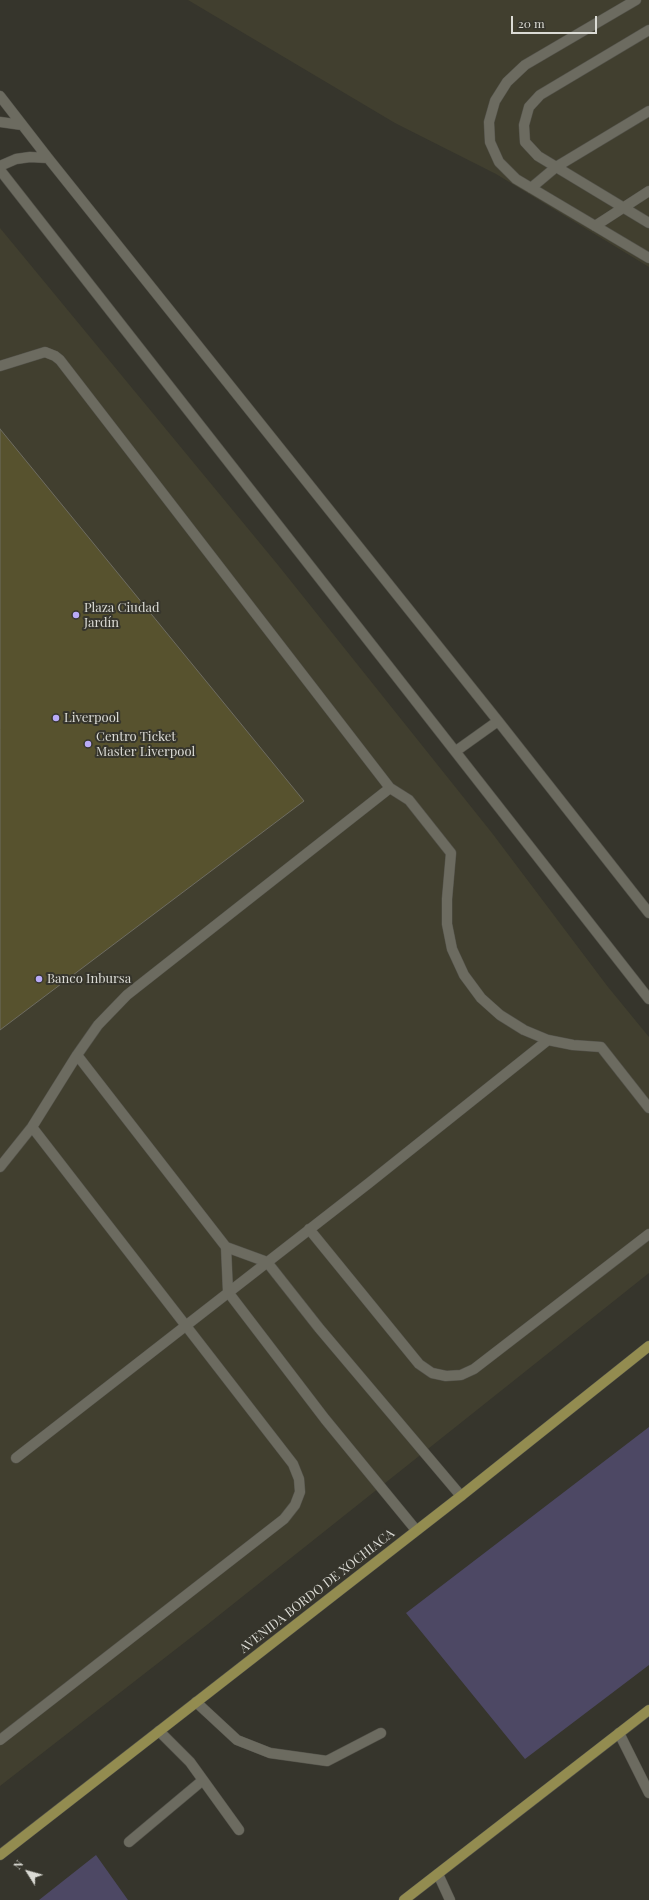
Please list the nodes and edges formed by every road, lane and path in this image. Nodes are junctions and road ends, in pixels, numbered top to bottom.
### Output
1 (636, 0) edge
2 (649, 30) edge
3 (0, 96) edge
4 (649, 111) edge
5 (0, 122) edge
6 (22, 125) junction
7 (48, 158) junction
8 (0, 166) edge
9 (556, 167) junction
10 (0, 170) edge
11 (531, 188) junction
12 (649, 191) edge
13 (622, 207) junction
14 (649, 223) edge
15 (595, 226) junction
16 (649, 258) edge
17 (0, 366) edge
18 (498, 720) junction
19 (456, 751) junction
20 (390, 788) junction
21 (649, 913) edge
22 (649, 999) edge
23 (548, 1040) junction
24 (76, 1055) junction
25 (649, 1108) edge
26 (32, 1127) junction
27 (0, 1167) edge
28 (309, 1229) junction
29 (649, 1234) edge
30 (226, 1247) junction
31 (266, 1262) junction
32 (228, 1292) junction
33 (185, 1326) junction
34 (649, 1346) edge
35 (16, 1458) dead end
36 (461, 1496) junction
37 (416, 1530) junction
38 (196, 1702) junction
39 (649, 1710) edge
40 (159, 1731) junction
41 (381, 1733) dead end
42 (619, 1733) junction
43 (0, 1740) edge
44 (203, 1780) junction
45 (649, 1793) edge
46 (240, 1830) dead end
47 (129, 1842) dead end
48 (0, 1855) edge
49 (438, 1874) junction
50 (404, 1900) edge
51 (450, 1900) edge

1 - 11 street
2 - 9 street
3 - 6 street
4 - 9 street
5 - 6 street
6 - 7 street
7 - 8 street
7 - 18 street
9 - 11 street
9 - 13 street
10 - 19 street
11 - 15 street
12 - 13 street
13 - 14 street
13 - 15 street
15 - 16 street
17 - 20 street
18 - 19 street
18 - 21 street
19 - 22 street
20 - 23 street
20 - 24 street
23 - 25 street
23 - 28 street
24 - 26 street
24 - 30 street
26 - 27 street
26 - 33 street
28 - 29 street
28 - 31 street
30 - 31 street
30 - 32 street
31 - 32 street
31 - 36 street
32 - 33 street
32 - 37 street
33 - 35 street
33 - 43 street
34 - 36 main road, AVENIDA BORDO DE XOCHIACA
36 - 37 main road, AVENIDA BORDO DE XOCHIACA
37 - 38 main road, AVENIDA BORDO DE XOCHIACA
38 - 40 main road, AVENIDA BORDO DE XOCHIACA
38 - 41 street
39 - 42 main road
40 - 44 street
40 - 48 main road, AVENIDA BORDO DE XOCHIACA
42 - 45 street
42 - 49 main road
44 - 46 street
44 - 47 street
49 - 50 main road
49 - 51 street

